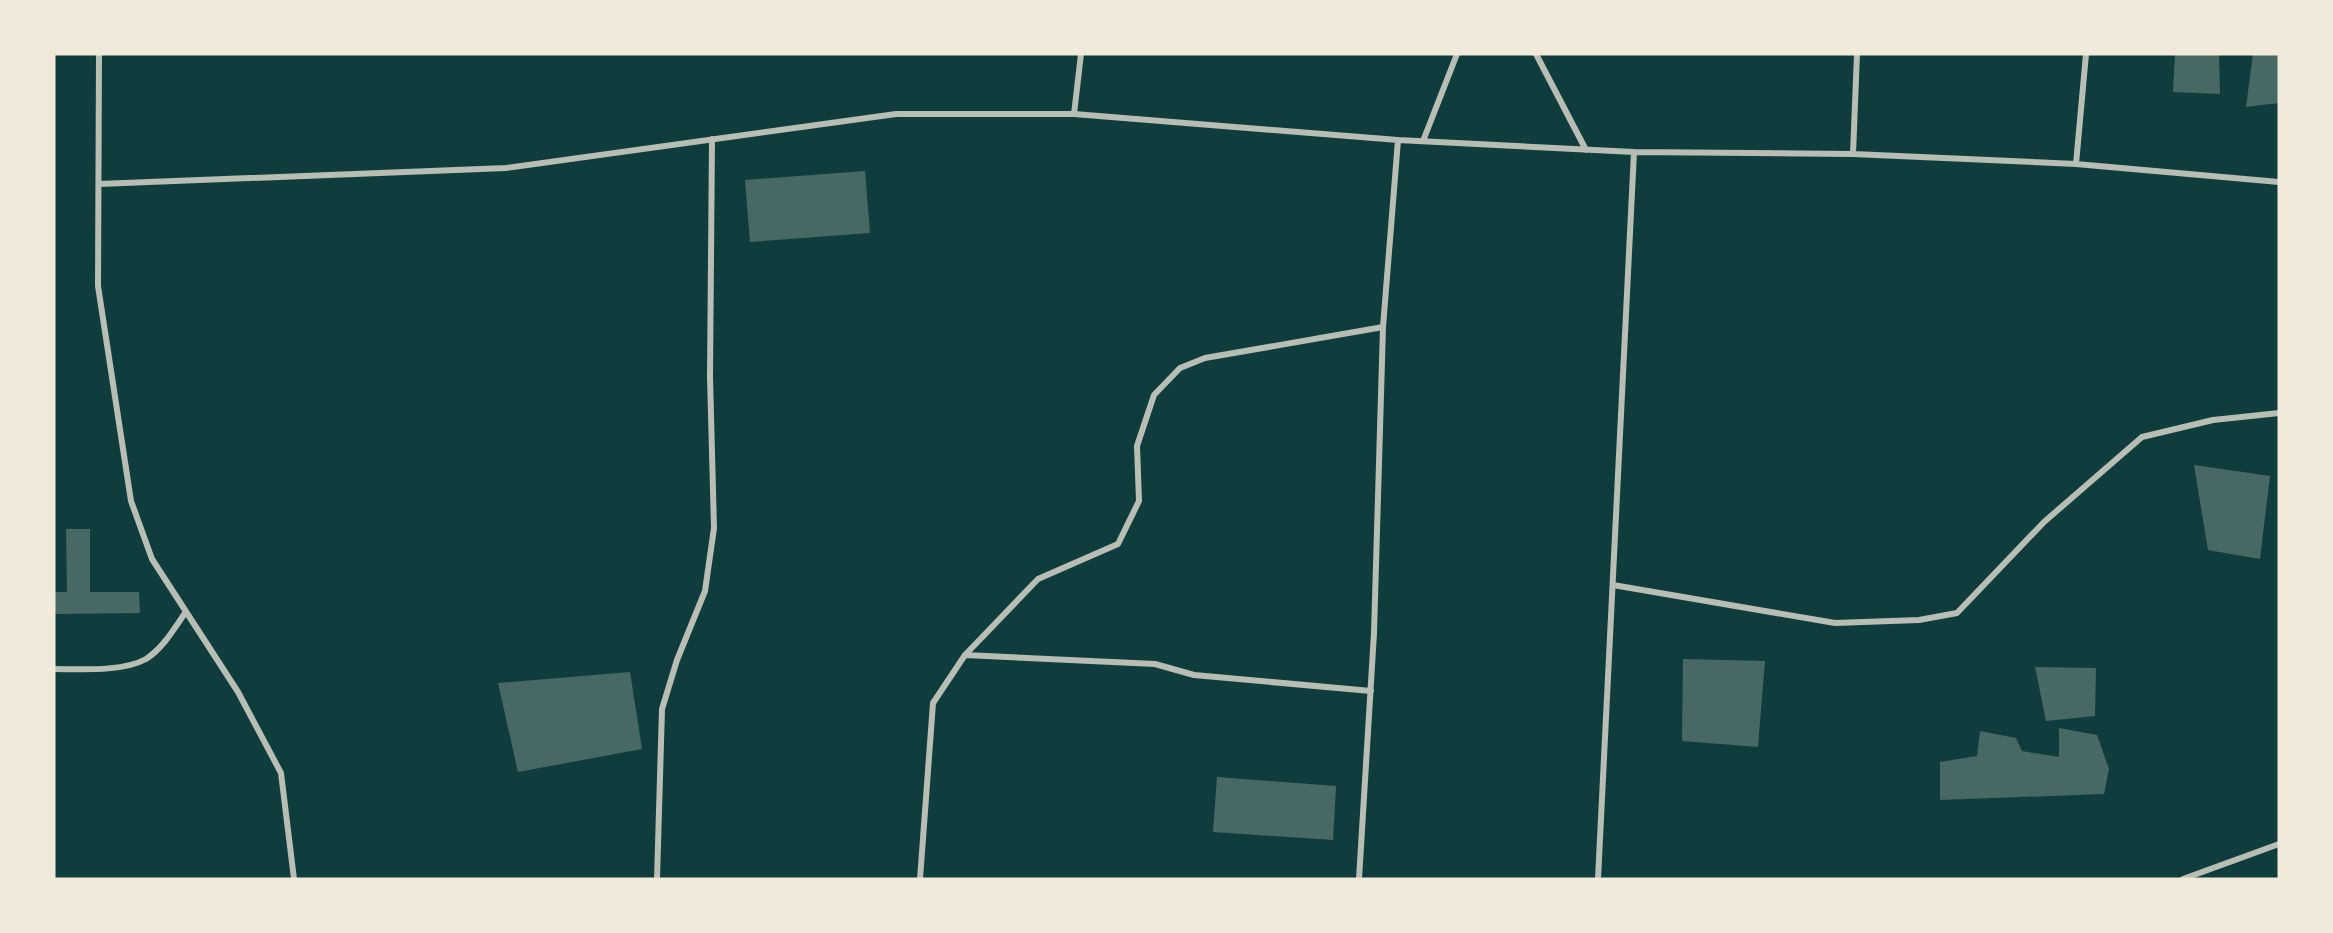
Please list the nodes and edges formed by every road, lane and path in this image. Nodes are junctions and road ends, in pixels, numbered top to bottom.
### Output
1 (99, 54) edge
2 (1081, 54) edge
3 (1457, 54) edge
4 (1536, 54) edge
5 (1857, 54) edge
6 (2086, 54) edge
7 (1074, 114) junction
8 (712, 139) junction
9 (1398, 140) junction
10 (1423, 141) junction
11 (1586, 150) junction
12 (1634, 152) junction
13 (1852, 154) junction
14 (2076, 164) junction
15 (2279, 182) edge
16 (99, 184) junction
17 (1383, 327) junction
18 (2279, 413) edge
19 (1613, 585) junction
20 (185, 613) junction
21 (966, 655) junction
22 (54, 669) edge
23 (1371, 691) junction
24 (2279, 844) edge
25 (294, 879) edge
26 (657, 879) edge
27 (920, 879) edge
28 (1359, 879) edge
29 (1598, 879) edge
30 (2183, 879) edge

1 - 16 street
2 - 7 street
3 - 10 street
4 - 11 street
5 - 13 street
6 - 14 street
7 - 8 street
7 - 9 street
8 - 16 street
8 - 26 street
9 - 10 street
9 - 17 street
10 - 11 street
11 - 12 street
12 - 13 street
12 - 19 street
13 - 14 street
14 - 15 street
16 - 20 street
17 - 21 street
17 - 23 street
18 - 19 street
19 - 29 street
20 - 22 street
20 - 25 street
21 - 23 street
21 - 27 street
23 - 28 street
24 - 30 street

